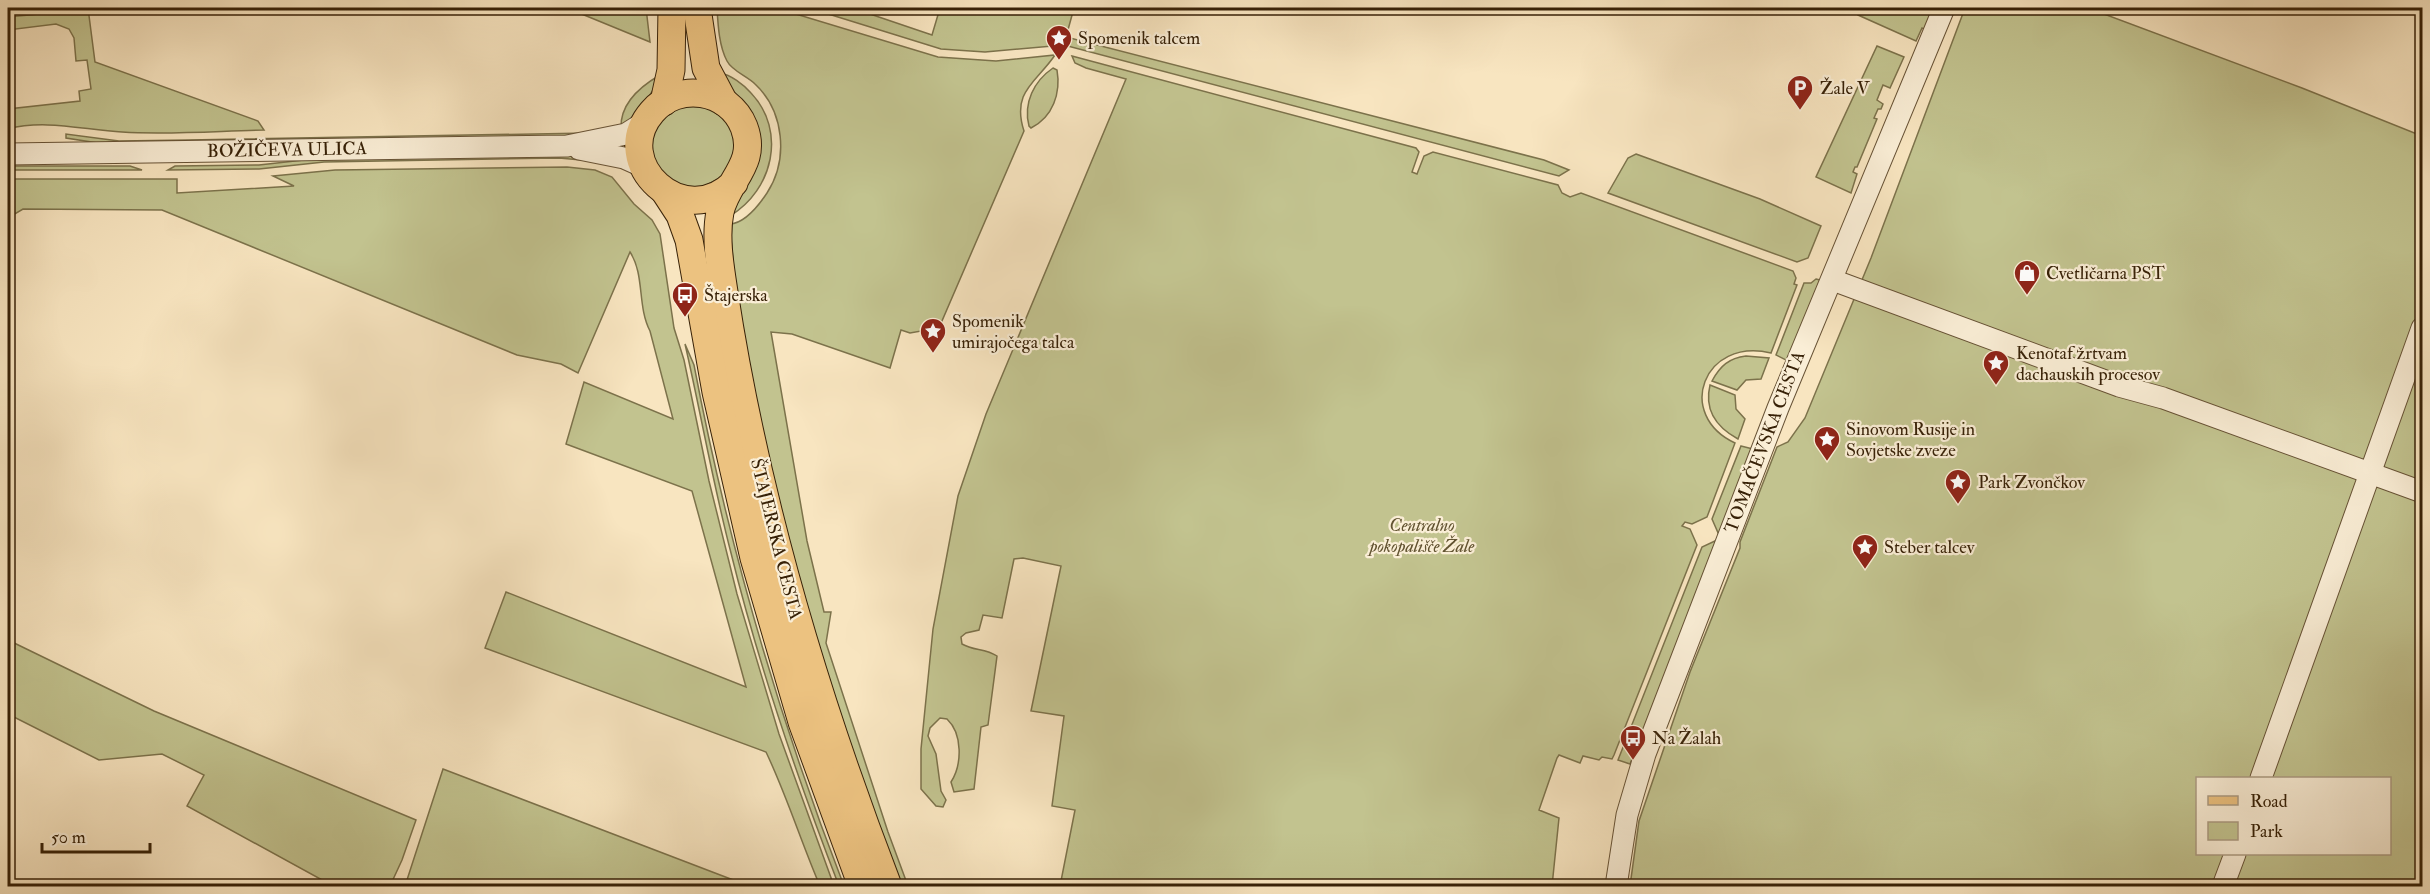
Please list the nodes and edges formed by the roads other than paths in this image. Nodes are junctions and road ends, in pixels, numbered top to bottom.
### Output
1 (672, 8) edge
2 (697, 8) edge
3 (1944, 8) edge
4 (664, 102) junction
5 (724, 102) junction
6 (645, 122) junction
7 (567, 147) junction
8 (8, 154) edge
9 (644, 166) junction
10 (734, 183) junction
11 (665, 192) junction
12 (1838, 282) dead end
13 (2422, 328) edge
14 (2371, 474) junction
15 (2422, 492) edge
16 (2261, 777) edge
17 (2235, 855) edge
18 (861, 886) edge
19 (888, 886) edge
20 (1616, 886) edge
21 (2223, 886) edge

1 - 4 main road
2 - 5 main road, ŠTAJERSKA CESTA
3 - 20 street, TOMAČEVSKA CESTA
4 - 5 main road
4 - 6 main road
5 - 10 main road, ŠTAJERSKA CESTA
6 - 7 street, BOŽIČEVA ULICA
6 - 9 main road
7 - 8 street, BOŽIČEVA ULICA
7 - 9 street, BOŽIČEVA ULICA
9 - 11 main road, ŠTAJERSKA CESTA
10 - 11 main road
10 - 19 main road, ŠTAJERSKA CESTA
11 - 18 main road, ŠTAJERSKA CESTA
12 - 14 street
13 - 14 street
14 - 15 street
14 - 16 street
17 - 21 street

